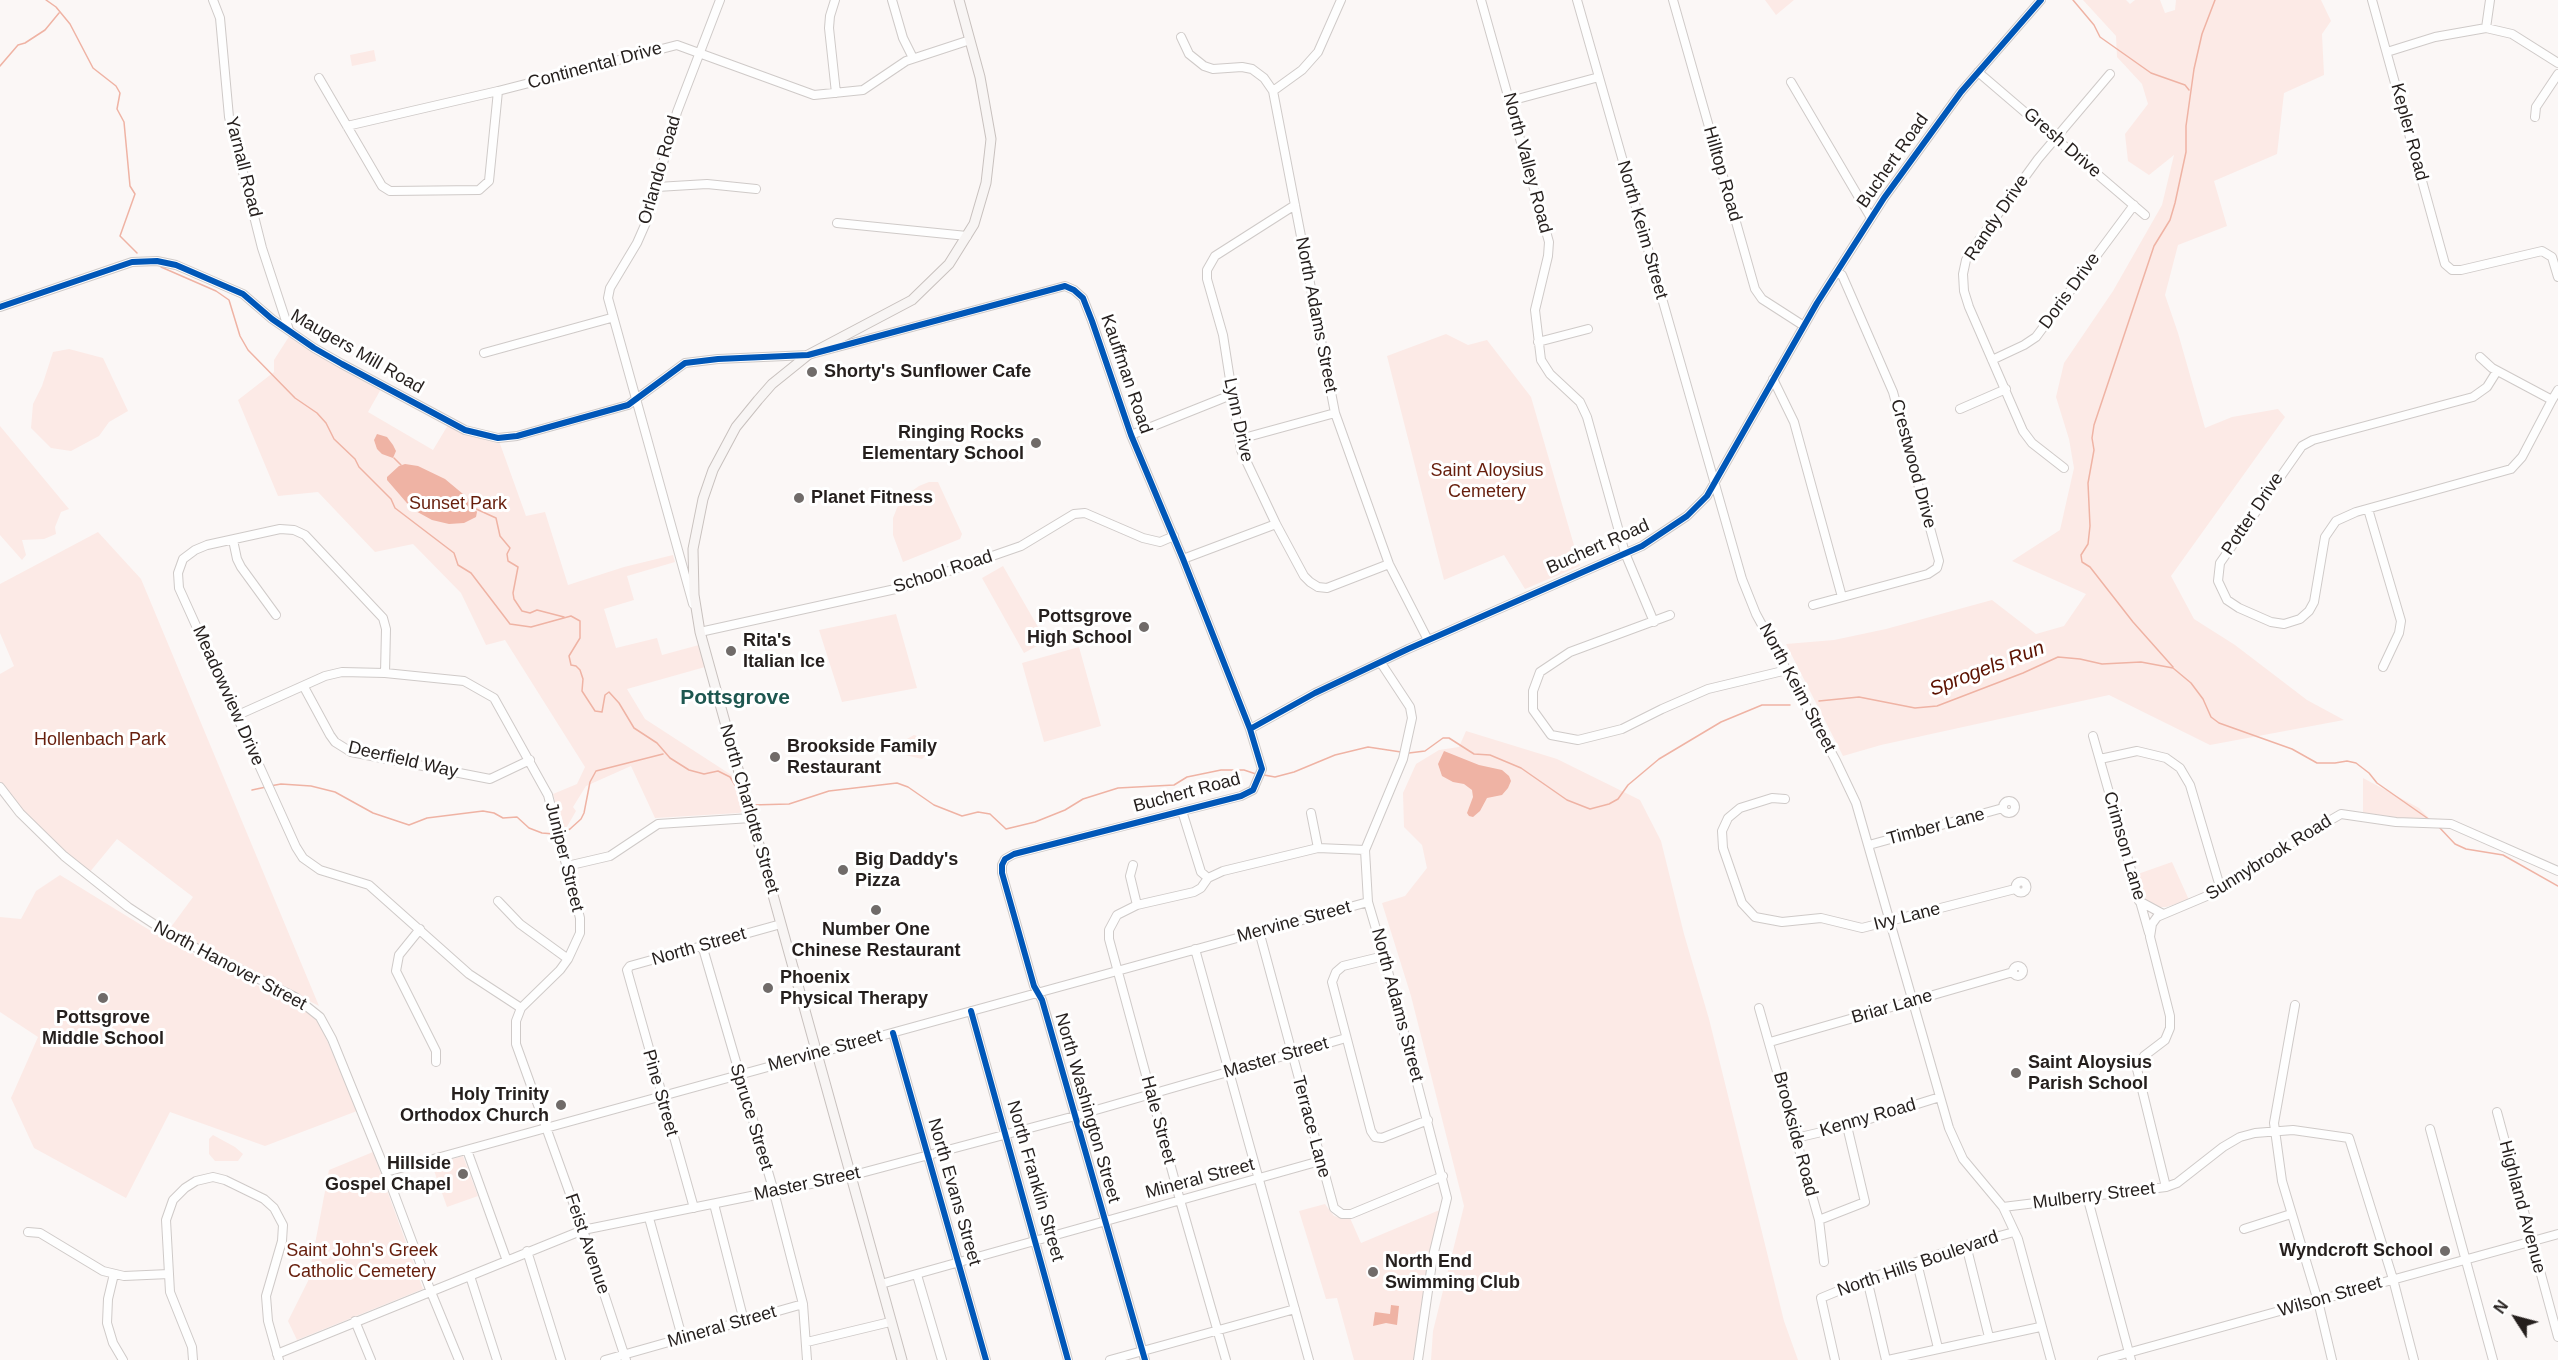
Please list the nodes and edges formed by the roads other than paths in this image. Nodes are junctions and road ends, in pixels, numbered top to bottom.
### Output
1 (213, 0) edge
2 (720, 0) edge
3 (835, 0) edge
4 (892, 0) edge
5 (959, 0) edge
6 (1341, 0) edge
7 (1481, 0) edge
8 (1579, 0) edge
9 (1673, 0) edge
10 (2041, 0) edge
11 (2372, 0) edge
12 (2490, 0) edge
13 (2486, 28) junction
14 (1181, 37) dead end
15 (970, 40) junction
16 (2386, 52) junction
17 (701, 53) junction
18 (913, 58) junction
19 (2558, 63) edge
20 (1978, 72) junction
21 (2110, 74) dead end
22 (2558, 74) edge
23 (1599, 77) junction
24 (319, 78) dead end
25 (1791, 82) dead end
26 (1273, 91) junction
27 (498, 92) junction
28 (836, 93) junction
29 (1510, 101) junction
30 (2535, 117) dead end
31 (347, 126) junction
32 (2055, 138) junction
33 (657, 187) junction
34 (756, 189) dead end
35 (1295, 205) junction
36 (2134, 205) junction
37 (2145, 215) dead end
38 (1871, 218) junction
39 (837, 223) dead end
40 (967, 236) junction
41 (1837, 272) junction
42 (2558, 277) edge
43 (0, 307) edge
44 (611, 318) junction
45 (1804, 326) junction
46 (1588, 329) dead end
47 (289, 330) junction
48 (1538, 342) junction
49 (484, 353) dead end
50 (808, 355) junction
51 (2480, 357) dead end
52 (1992, 360) junction
53 (698, 361) joint
54 (2497, 371) junction
55 (1773, 379) junction
56 (2006, 389) junction
57 (2558, 390) edge
58 (1232, 395) junction
59 (2552, 400) junction
60 (635, 402) junction
61 (1960, 409) dead end
62 (1335, 413) junction
63 (1131, 435) junction
64 (1240, 439) junction
65 (2064, 468) dead end
66 (1714, 483) junction
67 (2368, 509) junction
68 (1276, 524) junction
69 (1174, 536) junction
70 (233, 540) junction
71 (1625, 553) junction
72 (1184, 559) junction
73 (1389, 564) junction
74 (1842, 597) junction
75 (1813, 605) dead end
76 (696, 614) junction
77 (276, 615) dead end
78 (1670, 615) dead end
79 (1654, 622) junction
80 (700, 632) junction
81 (1428, 640) junction
82 (1381, 663) junction
83 (2383, 667) dead end
84 (1787, 670) junction
85 (385, 673) junction
86 (304, 687) junction
87 (238, 715) junction
88 (1250, 729) junction
89 (2092, 736) dead end
90 (2100, 759) junction
91 (530, 760) junction
92 (0, 787) edge
93 (1785, 799) dead end
94 (2003, 808) dead end
95 (1182, 811) junction
96 (750, 813) junction
97 (1311, 813) dead end
98 (1869, 845) junction
99 (1318, 849) junction
100 (1365, 850) junction
101 (1002, 865) joint
102 (1133, 865) dead end
103 (567, 866) junction
104 (2558, 871) edge
105 (1208, 878) junction
106 (2015, 889) dead end
107 (2221, 890) junction
108 (498, 901) dead end
109 (2139, 901) junction
110 (1368, 902) junction
111 (1137, 905) junction
112 (2163, 914) junction
113 (1891, 922) junction
114 (782, 924) junction
115 (420, 929) junction
116 (1259, 931) junction
117 (2150, 934) junction
118 (702, 945) junction
119 (1195, 949) junction
120 (1384, 956) junction
121 (568, 959) junction
122 (1118, 970) junction
123 (2013, 972) dead end
124 (628, 978) joint
125 (1038, 993) junction
126 (1913, 1000) junction
127 (2295, 1005) dead end
128 (521, 1008) junction
129 (1759, 1008) dead end
130 (971, 1011) junction
131 (893, 1033) junction
132 (1346, 1038) junction
133 (1770, 1042) junction
134 (1291, 1053) junction
135 (817, 1054) junction
136 (436, 1062) dead end
137 (1227, 1072) junction
138 (739, 1075) junction
139 (1151, 1094) junction
140 (661, 1097) junction
141 (1940, 1097) junction
142 (2497, 1112) dead end
143 (1074, 1116) junction
144 (1428, 1120) junction
145 (1847, 1126) junction
146 (547, 1128) junction
147 (2430, 1129) dead end
148 (2275, 1131) junction
149 (1006, 1134) junction
150 (1796, 1138) junction
151 (467, 1150) junction
152 (927, 1155) junction
153 (1320, 1161) junction
154 (386, 1172) junction
155 (850, 1176) junction
156 (1443, 1176) junction
157 (1259, 1178) junction
158 (2166, 1187) junction
159 (774, 1192) junction
160 (2087, 1196) junction
161 (1180, 1200) junction
162 (714, 1204) junction
163 (2003, 1207) junction
164 (694, 1208) junction
165 (2291, 1215) junction
166 (649, 1218) junction
167 (1819, 1220) junction
168 (1104, 1221) junction
169 (2244, 1229) dead end
170 (583, 1230) junction
171 (28, 1232) dead end
172 (2558, 1234) edge
173 (2016, 1235) junction
174 (1036, 1239) junction
175 (2532, 1241) junction
176 (1966, 1245) junction
177 (527, 1251) junction
178 (2465, 1260) junction
179 (507, 1261) junction
180 (959, 1262) junction
181 (1824, 1262) dead end
182 (1917, 1263) junction
183 (114, 1274) junction
184 (169, 1274) junction
185 (917, 1275) junction
186 (470, 1276) junction
187 (2393, 1279) junction
188 (1867, 1280) junction
189 (880, 1284) junction
190 (430, 1292) junction
191 (2318, 1301) junction
192 (803, 1304) junction
193 (1295, 1309) junction
194 (744, 1321) junction
195 (356, 1322) junction
196 (890, 1322) junction
197 (2040, 1327) junction
198 (1218, 1329) junction
199 (682, 1337) junction
200 (1989, 1337) junction
201 (2558, 1337) edge
202 (807, 1342) junction
203 (1938, 1348) junction
204 (1143, 1356) edge
205 (2130, 1356) edge
206 (278, 1357) edge
207 (625, 1358) edge
208 (123, 1360) edge
209 (193, 1360) edge
210 (371, 1360) edge
211 (459, 1360) edge
212 (497, 1360) edge
213 (561, 1360) edge
214 (605, 1360) edge
215 (807, 1360) edge
216 (902, 1360) edge
217 (942, 1360) edge
218 (986, 1360) edge
219 (1068, 1360) edge
220 (1110, 1360) edge
221 (1226, 1360) edge
222 (1309, 1360) edge
223 (1418, 1360) edge
224 (1835, 1360) edge
225 (1887, 1360) edge
226 (2051, 1360) edge
227 (2102, 1360) edge
228 (2332, 1360) edge
229 (2414, 1360) edge
230 (2493, 1360) edge

1 - 47 street, Yarnall Road
2 - 17 street, Orlando Road
3 - 28 street
4 - 18 street
5 - 15 main road, North Charlotte Street
6 - 26 street
7 - 29 street, North Valley Road
8 - 23 street, North Keim Street
9 - 45 street, Hilltop Road
10 - 20 street, Buchert Road
11 - 16 street, Kepler Road
12 - 13 street
13 - 16 street
13 - 19 street
14 - 26 street
15 - 18 street, Continental Drive
15 - 40 main road, North Charlotte Street
16 - 42 street, Kepler Road
17 - 27 street, Continental Drive
17 - 28 street, Continental Drive
17 - 33 street, Orlando Road
18 - 28 street, Continental Drive
20 - 32 street, Gresh Drive
20 - 38 street, Buchert Road
21 - 32 street, Randy Drive
22 - 30 street
23 - 29 street
23 - 66 street, North Keim Street
24 - 31 street
25 - 38 street
26 - 35 street, North Adams Street
27 - 31 street, Continental Drive
27 - 31 street
29 - 48 street, North Valley Road
32 - 36 street, Gresh Drive
32 - 52 street, Randy Drive
33 - 34 street
33 - 44 street, Orlando Road
35 - 58 street, Lynn Drive
35 - 62 street, North Adams Street
36 - 37 street, Gresh Drive
36 - 52 street, Doris Drive
38 - 41 street, Buchert Road
39 - 40 street
40 - 50 main road, North Charlotte Street
41 - 45 street, Buchert Road
41 - 74 street, Crestwood Drive
43 - 47 street, Maugers Mill Road
44 - 49 street
44 - 60 street, Orlando Road
45 - 55 street, Buchert Road
46 - 48 street
47 - 60 street, Maugers Mill Road
48 - 71 street, North Valley Road
50 - 53 street, Kauffman Road
50 - 63 street, Kauffman Road
50 - 76 main road, North Charlotte Street
51 - 54 street
52 - 56 street, Randy Drive
53 - 60 street, Maugers Mill Road
54 - 59 street
54 - 67 street, Potter Drive
55 - 66 street, Buchert Road
55 - 74 street
56 - 61 street
56 - 65 street, Randy Drive
57 - 59 street, Potter Drive
58 - 63 street
58 - 64 street, Lynn Drive
59 - 67 street, Potter Drive
60 - 76 street, Orlando Road
62 - 64 street
62 - 73 street, North Adams Street
63 - 69 street, Kauffman Road
64 - 68 street, Lynn Drive
66 - 71 street, Buchert Road
66 - 84 street, North Keim Street
67 - 83 street
68 - 72 street
68 - 73 street, Lynn Drive
69 - 72 street, Kauffman Road
69 - 80 street, School Road
70 - 77 street
70 - 85 street, Meadowview Drive
70 - 87 street, Meadowview Drive
71 - 79 street, North Valley Road
71 - 81 street, Buchert Road
72 - 88 street, Kauffman Road
73 - 81 street, North Adams Street
74 - 75 street, Crestwood Drive
76 - 80 main road, North Charlotte Street
78 - 79 street
79 - 84 street
80 - 96 main road, North Charlotte Street
81 - 82 street, Buchert Road
82 - 88 street, Buchert Road
82 - 100 street, North Adams Street
84 - 98 street, North Keim Street
85 - 86 street, Juniper Street
85 - 91 street, Juniper Street
86 - 87 street, Juniper Street
86 - 91 street, Deerfield Way
87 - 115 street, Meadowview Drive
88 - 95 street, Buchert Road
89 - 90 street, Crimson Lane
90 - 107 street
90 - 109 street, Crimson Lane
91 - 103 street, Juniper Street
92 - 154 street, North Hanover Street
93 - 113 street, Ivy Lane
94 - 98 street, Timber Lane
95 - 101 street, Buchert Road
95 - 105 street
96 - 103 street
96 - 114 main road, North Charlotte Street
97 - 99 street
98 - 113 street, North Keim Street
99 - 100 street
99 - 105 street
100 - 110 street, North Adams Street
101 - 125 street, North Washington Street
102 - 111 street
103 - 121 street, Juniper Street
104 - 107 street, Sunnybrook Road
105 - 111 street
106 - 113 street, Ivy Lane
107 - 112 street, Sunnybrook Road
108 - 121 street
109 - 112 street
109 - 117 street, Crimson Lane
110 - 116 street, Mervine Street
110 - 120 street, North Adams Street
111 - 122 street, Hale Street
112 - 117 street
113 - 126 street, North Keim Street
114 - 118 street, North Street
114 - 135 main road, North Charlotte Street
115 - 128 street, Meadowview Drive
115 - 136 street
116 - 119 street, Mervine Street
116 - 134 street, Terrace Lane
117 - 158 street
118 - 124 street, North Street
118 - 138 street, Spruce Street
119 - 122 street, Mervine Street
119 - 137 street
120 - 132 street
120 - 144 street, North Adams Street
121 - 128 street, Juniper Street
122 - 125 street, Mervine Street
122 - 139 street, Hale Street
123 - 126 street, Briar Lane
124 - 140 street, Pine Street
125 - 130 street, Mervine Street
125 - 143 street, North Washington Street
126 - 133 street, Briar Lane
126 - 141 street, North Keim Street
127 - 148 street
128 - 146 street
129 - 133 street, Brookside Road
130 - 131 street, Mervine Street
130 - 149 street, North Franklin Street
131 - 135 street, Mervine Street
131 - 152 street, North Evans Street
132 - 134 street, Master Street
132 - 144 street
133 - 150 street, Brookside Road
134 - 137 street, Master Street
134 - 153 street, Terrace Lane
135 - 138 street, Mervine Street
135 - 155 main road
137 - 139 street, Master Street
137 - 157 street
138 - 140 street, Mervine Street
138 - 159 street, Spruce Street
139 - 143 street, Master Street
139 - 161 street, Hale Street
140 - 146 street, Mervine Street
140 - 164 street, Pine Street
141 - 145 street, Kenny Road
141 - 163 street, North Keim Street
142 - 175 street, Highland Avenue
143 - 149 street, Master Street
143 - 168 street, North Washington Street
144 - 156 street, North Adams Street
145 - 150 street, Kenny Road
145 - 167 street
146 - 151 street, Mervine Street
146 - 170 street, Feist Avenue
147 - 178 street
148 - 158 street, Mulberry Street
148 - 165 street
148 - 187 street, Mulberry Street
149 - 152 street, Master Street
149 - 174 street, North Franklin Street
150 - 167 street, Brookside Road
151 - 154 street, Mervine Street
151 - 179 street
152 - 155 street, Master Street
152 - 180 street, North Evans Street
153 - 156 street, Terrace Lane
153 - 157 street, Mineral Street
154 - 190 street, North Hanover Street
155 - 159 street, Master Street
155 - 189 main road
156 - 223 street, North Adams Street
157 - 161 street, Mineral Street
157 - 193 street
158 - 160 street, Mulberry Street
159 - 162 street, Master Street
159 - 192 street, Spruce Street
160 - 163 street, Mulberry Street
160 - 205 street
161 - 168 street, Mineral Street
161 - 198 street, Hale Street
162 - 164 street, Master Street
162 - 194 street
163 - 173 street, North Keim Street
164 - 166 street, Master Street
165 - 169 street
165 - 191 street
166 - 170 street, Master Street
166 - 199 street
167 - 181 street, Brookside Road
168 - 174 street, Mineral Street
168 - 204 street, North Washington Street
170 - 177 street, Master Street
170 - 207 street, Feist Avenue
171 - 183 street
172 - 175 street, Wilson Street
173 - 176 street, North Hills Boulevard
173 - 197 street, North Keim Street
174 - 180 street, Mineral Street
174 - 219 street, North Franklin Street
175 - 178 street, Wilson Street
175 - 201 street, Highland Avenue
176 - 182 street, North Hills Boulevard
176 - 200 street
177 - 179 street, Master Street
177 - 213 street
178 - 187 street, Wilson Street
178 - 230 street
179 - 186 street, Master Street
180 - 185 street, Mineral Street
180 - 218 street, North Evans Street
182 - 188 street, North Hills Boulevard
182 - 203 street
183 - 184 street
183 - 208 street
184 - 206 street
184 - 209 street
185 - 189 street, Mineral Street
185 - 217 street
186 - 190 street, Master Street
186 - 212 street
187 - 191 street, Wilson Street
187 - 229 street
188 - 224 street, North Hills Boulevard
188 - 225 street
189 - 196 main road
190 - 195 street, Master Street
190 - 211 street, North Hanover Street
191 - 205 street, Wilson Street
191 - 228 street
192 - 194 street, Mineral Street
192 - 202 street, Spruce Street
193 - 198 street
193 - 222 street
194 - 199 street, Mineral Street
195 - 206 street, Master Street
195 - 210 street
196 - 202 street
196 - 216 main road
197 - 200 street
197 - 226 street, North Keim Street
198 - 204 street
198 - 221 street, Hale Street
199 - 207 street, Mineral Street
200 - 203 street
202 - 215 street, Spruce Street
203 - 225 street
204 - 220 street
205 - 227 street, Wilson Street
207 - 214 street, Mineral Street

